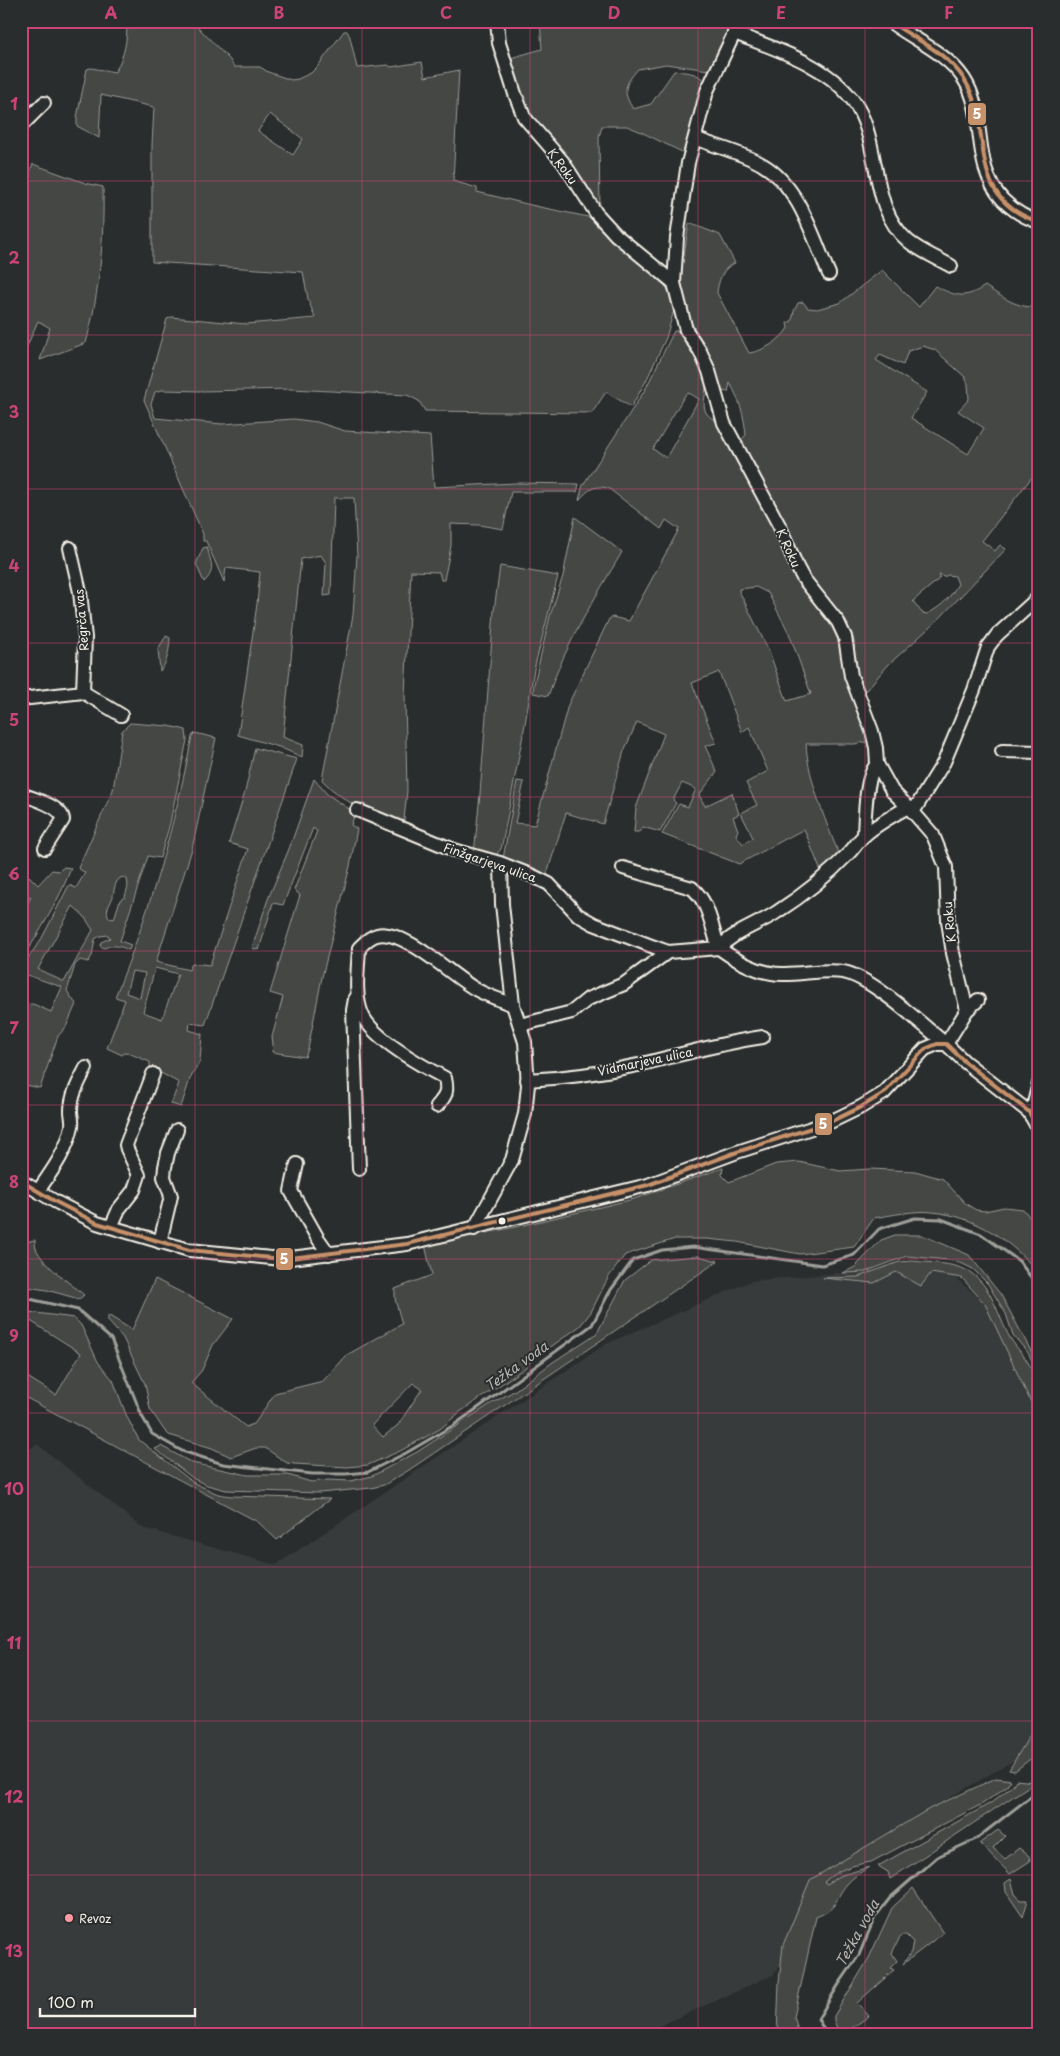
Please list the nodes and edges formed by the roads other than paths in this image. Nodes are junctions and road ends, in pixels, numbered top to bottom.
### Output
1 (497, 21) edge
2 (740, 21) edge
3 (889, 21) edge
4 (734, 33) junction
5 (44, 102) dead end
6 (21, 126) edge
7 (696, 138) junction
8 (1039, 222) edge
9 (951, 266) dead end
10 (829, 274) dead end
11 (674, 283) junction
12 (70, 548) dead end
13 (1039, 597) edge
14 (83, 692) junction
15 (21, 699) edge
16 (121, 715) dead end
17 (1002, 751) dead end
18 (1039, 752) edge
19 (877, 764) junction
20 (21, 794) edge
21 (911, 809) junction
22 (357, 810) dead end
23 (864, 835) junction
24 (45, 848) dead end
25 (501, 864) junction
26 (623, 868) dead end
27 (719, 948) junction
28 (668, 952) junction
29 (358, 989) junction
30 (978, 1000) dead end
31 (513, 1006) junction
32 (967, 1010) junction
33 (520, 1025) junction
34 (762, 1036) dead end
35 (946, 1044) junction
36 (86, 1068) dead end
37 (153, 1074) dead end
38 (527, 1080) junction
39 (1039, 1083) edge
40 (438, 1106) dead end
41 (1031, 1116) junction
42 (177, 1130) dead end
43 (1039, 1130) edge
44 (297, 1164) dead end
45 (359, 1169) dead end
46 (21, 1181) edge
47 (38, 1191) junction
48 (110, 1227) junction
49 (474, 1229) junction
50 (160, 1242) junction
51 (329, 1254) junction

1 - 11 street, K Roku
2 - 4 street, K Roku
3 - 8 street
4 - 7 street, K Roku
4 - 9 street
5 - 6 street
7 - 10 street
7 - 11 street, K Roku
11 - 19 street, K Roku
12 - 14 street, Regrča vas
13 - 21 street
14 - 15 street
14 - 16 street
17 - 18 street
19 - 21 street, K Roku
19 - 23 street
20 - 24 street
21 - 23 street
21 - 32 street, K Roku
22 - 25 street, Finžgarjeva ulica
23 - 27 street
25 - 28 street, Finžgarjeva ulica
25 - 31 street
26 - 27 street
27 - 28 street, Finžgarjeva ulica
27 - 35 street
28 - 33 street
29 - 31 street
29 - 40 street
29 - 45 street
30 - 32 street
31 - 33 street
32 - 35 street
33 - 38 street
34 - 38 street, Vidmarjeva ulica
35 - 41 street
35 - 49 street
36 - 47 street
37 - 48 street
38 - 49 street
39 - 41 street
41 - 43 street
42 - 50 street
44 - 51 street
46 - 47 street
47 - 48 street
48 - 50 street
49 - 51 street
50 - 51 street

